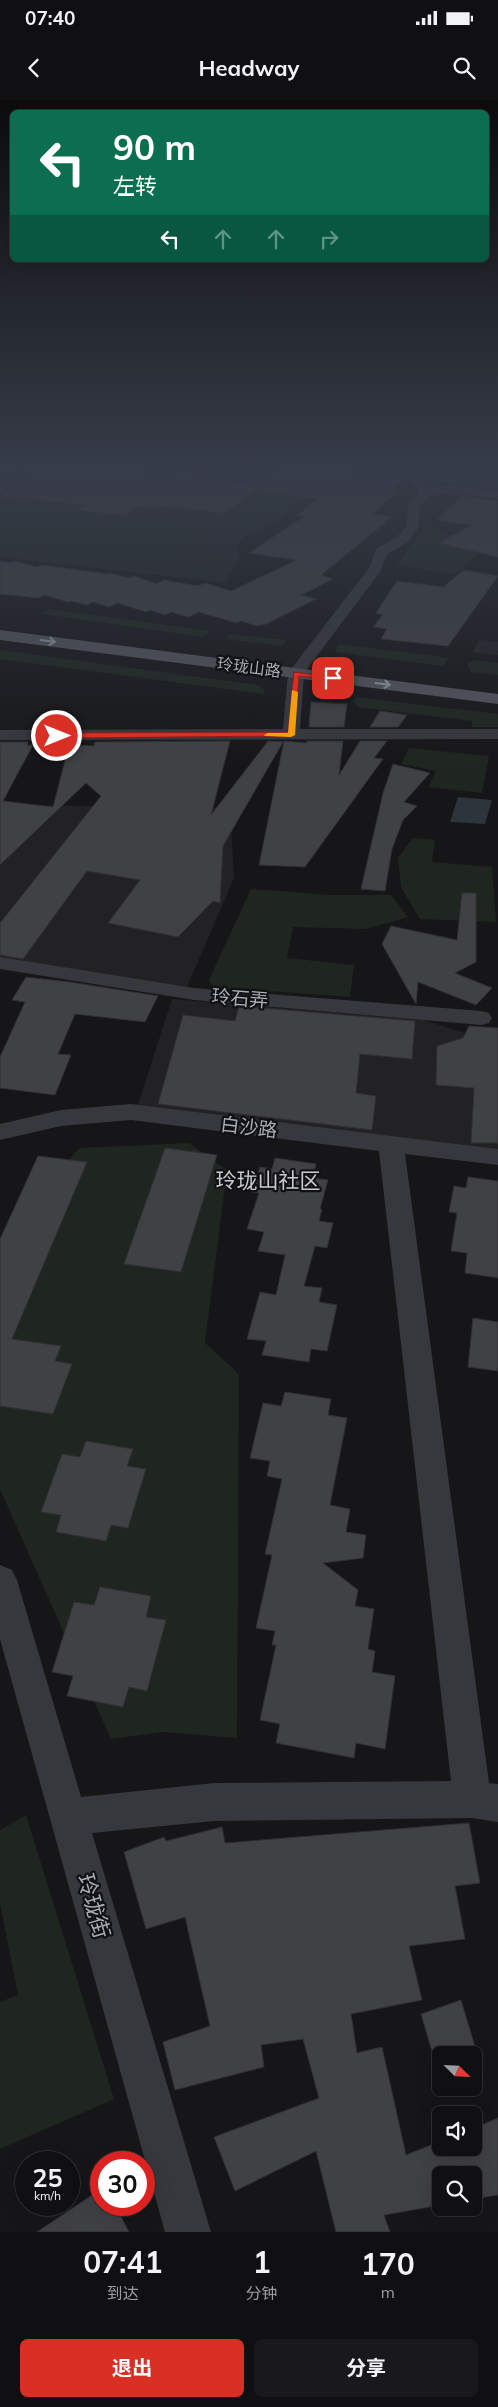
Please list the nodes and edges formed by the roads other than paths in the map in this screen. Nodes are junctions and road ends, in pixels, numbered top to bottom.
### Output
1 (376, 566) edge
2 (0, 621) edge
3 (0, 635) edge
4 (307, 660) junction
5 (296, 673) junction
6 (498, 683) edge
7 (498, 699) edge
8 (498, 734) edge
9 (0, 735) edge
10 (291, 735) junction
11 (0, 964) edge
12 (481, 1018) dead end
13 (0, 1132) edge
14 (391, 1144) junction
15 (498, 1157) edge
16 (0, 1580) edge
17 (485, 1801) edge
18 (68, 1817) junction
19 (188, 2232) edge

1 - 4 street
2 - 4 main road, 玲珑山路
3 -> 5 main road, 玲珑山路
4 - 5 street
4 - 6 main road, 玲珑山路
5 -> 7 main road, 玲珑山路
5 - 10 street
8 - 10 street
9 - 10 street
11 - 12 street, 玲石弄
13 - 14 street, 白沙路
14 - 15 street, 白沙路
14 - 17 street
16 - 18 street, 玲珑街
17 - 18 street
18 - 19 street, 玲珑街

